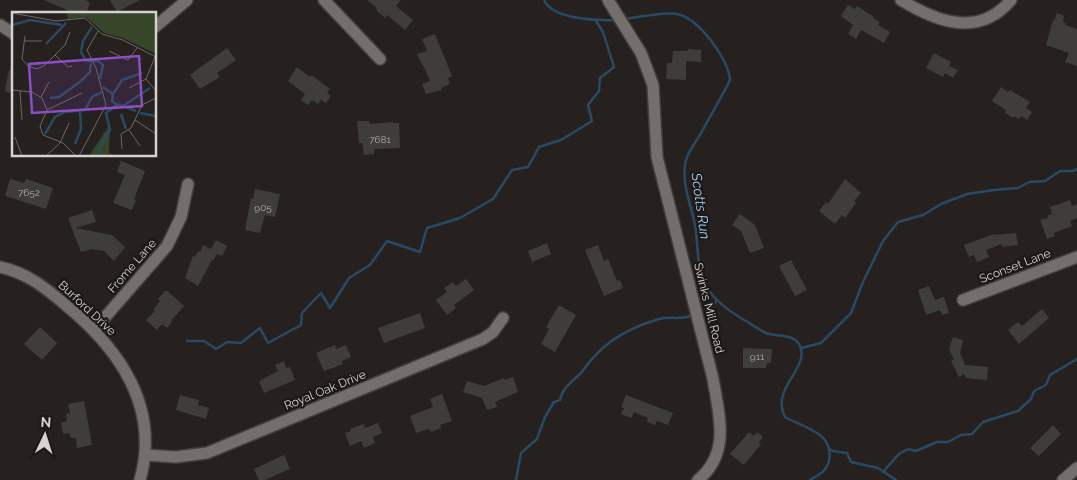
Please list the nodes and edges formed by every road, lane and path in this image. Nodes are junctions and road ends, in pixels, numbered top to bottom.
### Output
1 (187, 0) edge
2 (324, 0) edge
3 (901, 0) edge
4 (1012, 0) edge
5 (610, 4) edge
6 (0, 25) edge
7 (156, 26) edge
8 (12, 33) edge
9 (380, 59) dead end
10 (188, 184) dead end
11 (1077, 257) edge
12 (0, 267) edge
13 (963, 300) dead end
14 (503, 318) dead end
15 (94, 330) junction
16 (145, 455) junction
17 (1077, 468) edge
18 (140, 480) edge
19 (698, 480) edge
20 (1064, 480) edge

1 - 7 street
2 - 9 street
3 - 4 street
5 - 19 street, Swinks Mill Road
6 - 8 street
10 - 15 street, Frome Lane
11 - 13 street, Sconset Lane
12 - 15 street, Burford Drive
14 - 16 street, Royal Oak Drive
15 - 16 street, Burford Drive
16 - 18 street, Burford Drive
17 - 20 street

